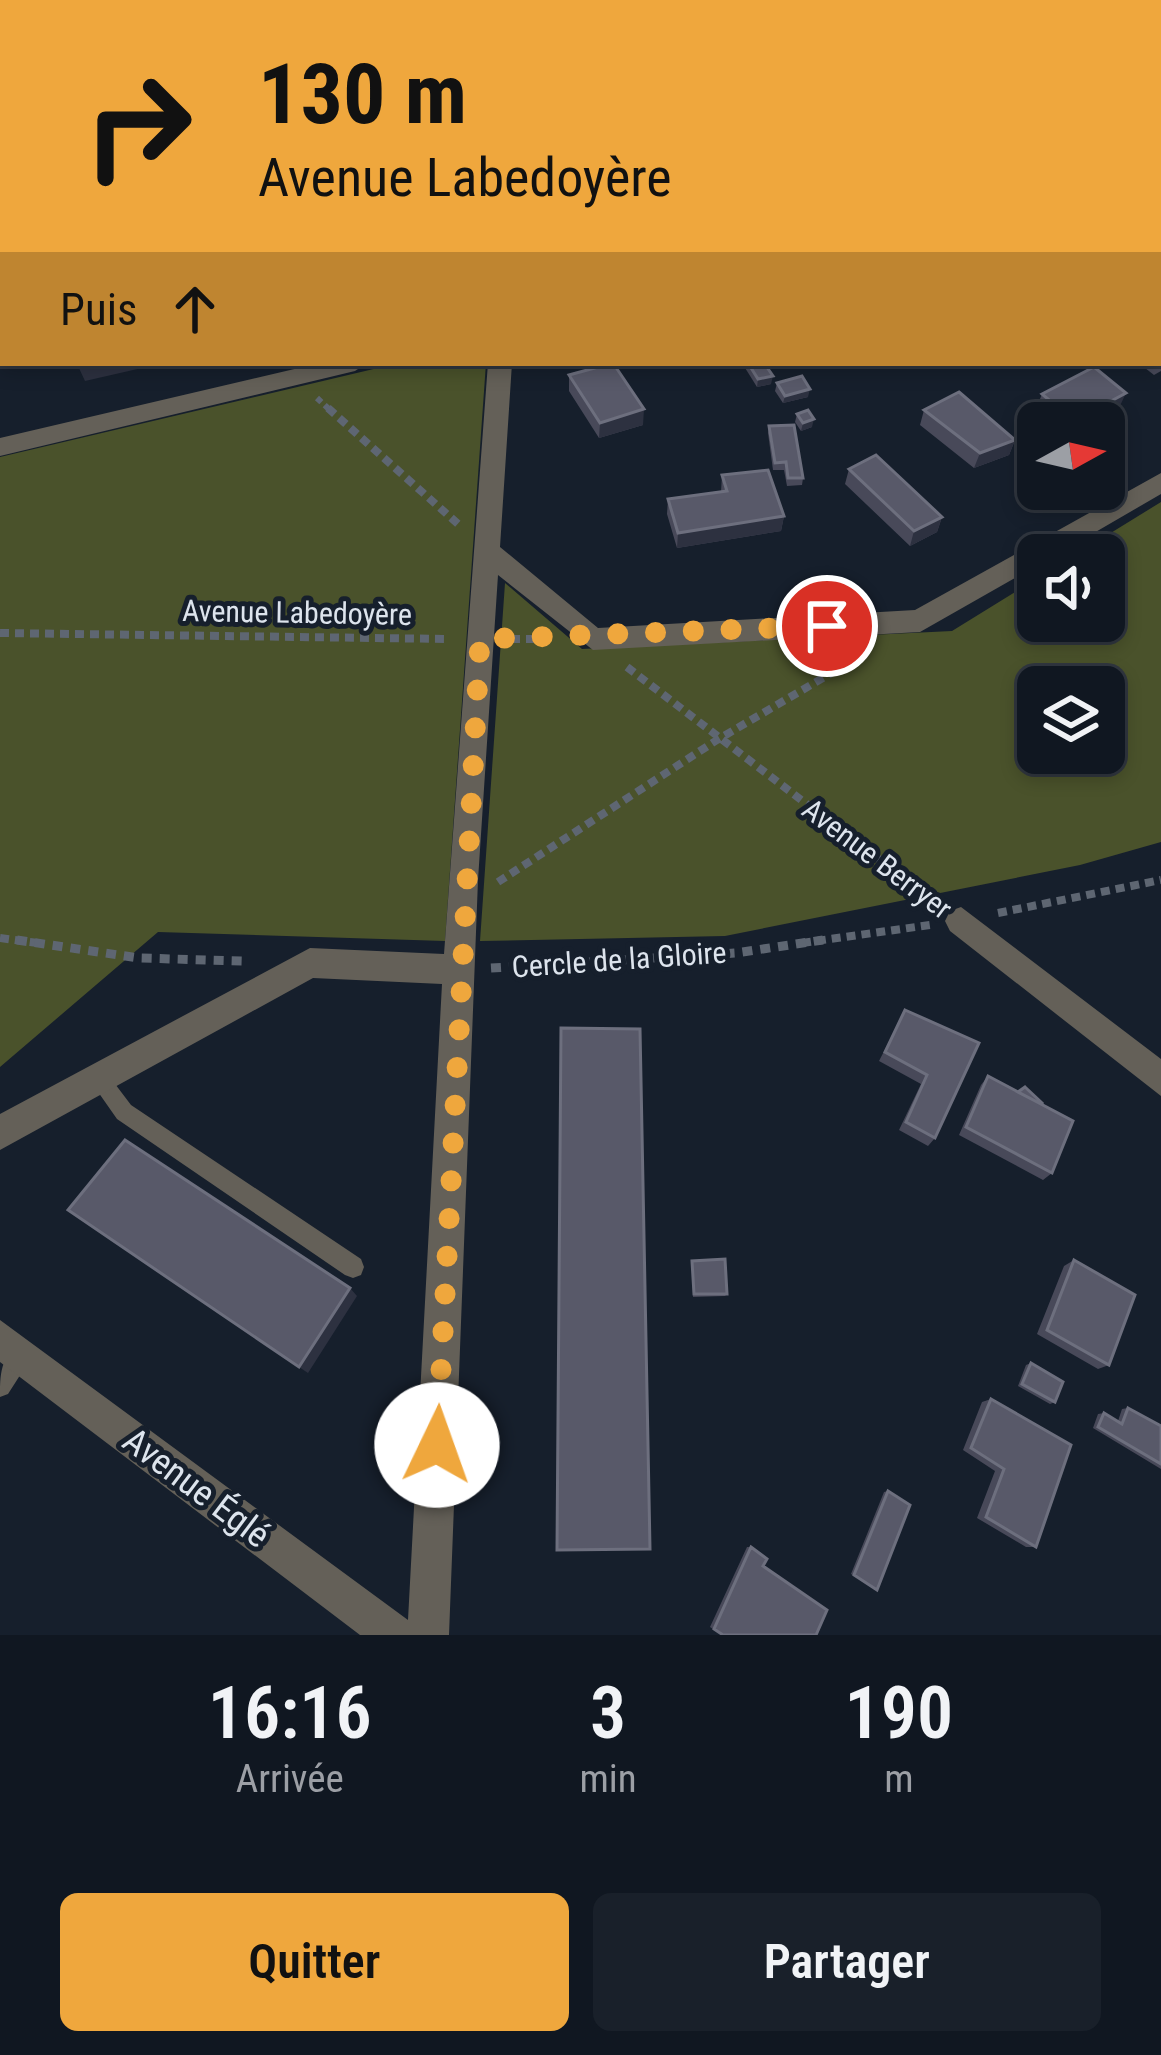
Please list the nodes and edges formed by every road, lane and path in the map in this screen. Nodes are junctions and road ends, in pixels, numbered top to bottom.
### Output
1 (344, 366) edge
2 (500, 366) edge
3 (294, 378) junction
4 (0, 447) edge
5 (1161, 482) edge
6 (487, 550) junction
7 (920, 621) junction
8 (0, 633) edge
9 (480, 639) junction
10 (593, 639) junction
11 (717, 740) junction
12 (1161, 880) edge
13 (462, 905) junction
14 (961, 921) junction
15 (0, 938) edge
16 (245, 962) dead end
17 (459, 970) junction
18 (99, 1079) junction
19 (1161, 1080) edge
20 (0, 1133) edge
21 (353, 1267) dead end
22 (7, 1360) edge
23 (394, 1635) edge
24 (428, 1635) edge

1 - 3 street
2 - 6 street
3 - 4 street
3 - 6 path
5 - 7 street
6 - 9 street
6 - 10 street
7 - 10 street
7 - 11 path
8 - 9 path, Avenue Labedoyère
9 - 10 path, Avenue Labedoyère
9 - 13 street
10 - 11 path, Avenue Berryer
11 - 13 path
11 - 14 path, Avenue Berryer
12 - 14 path, Cercle de la Gloire
13 - 17 street
14 - 17 path, Cercle de la Gloire
14 - 19 street, Avenue Berryer
15 - 16 path
17 - 18 street
17 - 24 street
18 - 20 street
18 - 21 lane
22 - 23 street, Avenue Églé

